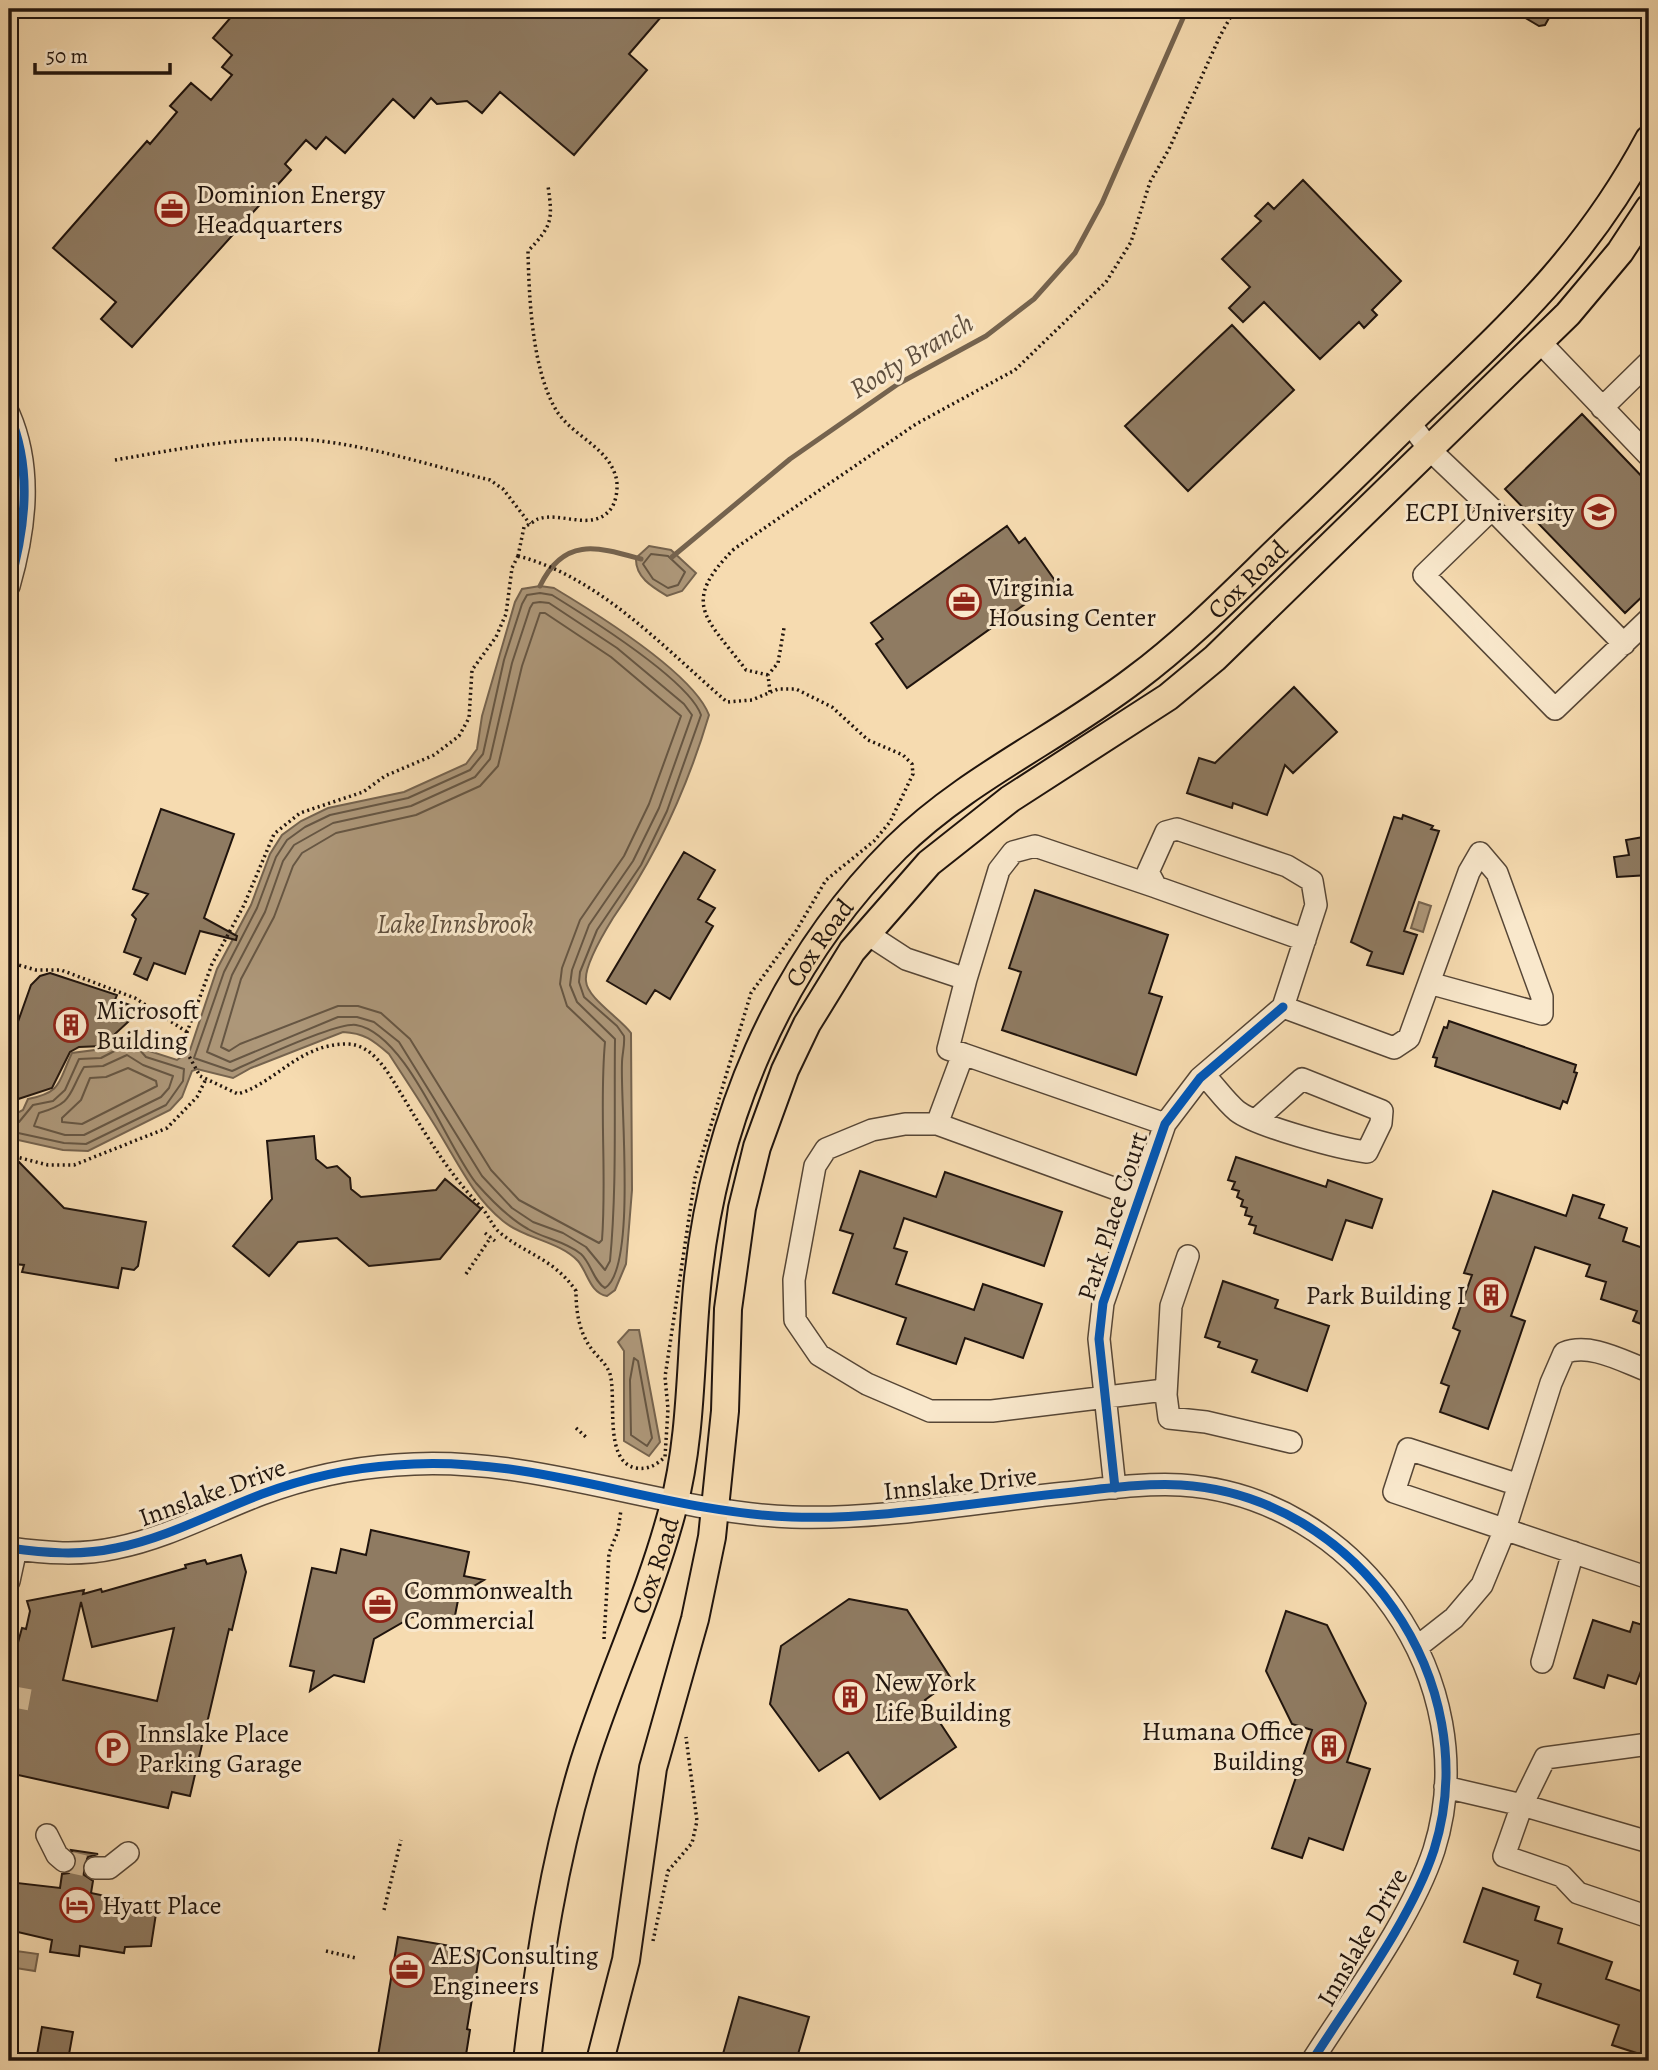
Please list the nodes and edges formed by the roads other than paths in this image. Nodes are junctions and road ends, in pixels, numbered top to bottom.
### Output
1 (1649, 139) edge
2 (1649, 208) edge
3 (1540, 342) junction
4 (1649, 362) edge
5 (1602, 408) junction
6 (9, 414) edge
7 (1409, 422) junction
8 (1430, 450) junction
9 (1649, 456) edge
10 (1492, 509) junction
11 (9, 586) edge
12 (1649, 620) edge
13 (1624, 645) junction
14 (1156, 887) junction
15 (866, 933) junction
16 (1305, 940) junction
17 (966, 979) junction
18 (1429, 983) junction
19 (1283, 1007) junction
20 (963, 1054) junction
21 (1204, 1075) junction
22 (1257, 1119) junction
23 (937, 1124) junction
24 (1165, 1124) junction
25 (1138, 1198) junction
26 (1188, 1256) dead end
27 (1649, 1371) edge
28 (1166, 1395) junction
29 (1106, 1397) junction
30 (1291, 1442) dead end
31 (1519, 1485) junction
32 (1115, 1488) junction
33 (675, 1502) junction
34 (716, 1508) junction
35 (1505, 1529) junction
36 (12, 1549) edge
37 (1573, 1552) junction
38 (1649, 1575) edge
39 (9, 1581) edge
40 (1417, 1647) junction
41 (1542, 1662) dead end
42 (1649, 1744) edge
43 (1445, 1787) junction
44 (1522, 1805) junction
45 (47, 1835) dead end
46 (1649, 1842) edge
47 (128, 1853) dead end
48 (64, 1861) tunnel mouth
49 (95, 1868) tunnel mouth
50 (1649, 1917) edge
51 (527, 2061) edge
52 (600, 2061) edge
53 (1312, 2061) edge

1 - 7 main road, Cox Road
2 - 3 main road, Cox Road
3 - 5 street
3 - 8 main road, Cox Road
4 - 5 street
5 - 9 street
6 - 11 street
7 - 8 street
7 - 33 main road, Cox Road
8 - 10 street
8 - 15 main road, Cox Road
10 - 13 street
10 - 13 street
12 - 13 street
14 - 16 street
14 - 16 street
14 - 17 street
15 - 17 street
15 - 34 main road, Cox Road
16 - 19 street
17 - 20 street
18 - 18 street
18 - 19 street
19 - 21 street, Park Place Court
20 - 23 street
20 - 24 street
21 - 22 street
21 - 24 street, Park Place Court
22 - 22 street
23 - 25 street
23 - 29 street
24 - 25 street, Park Place Court
25 - 29 street, Park Place Court
26 - 28 street
27 - 31 street
28 - 29 street
28 - 30 street
29 - 32 street, Park Place Court
31 - 35 street
31 - 35 street
32 - 34 street, Innslake Drive
32 - 40 street, Innslake Drive
33 - 34 street, Innslake Drive
33 - 36 street, Innslake Drive
33 - 51 main road, Cox Road
34 - 52 main road, Cox Road
35 - 37 street
35 - 40 street
36 - 39 street
37 - 38 street
37 - 41 street
40 - 43 street, Innslake Drive
42 - 44 street
43 - 44 street
43 - 53 street, Innslake Drive
44 - 46 street
44 - 50 street
45 - 48 street
47 - 49 street

